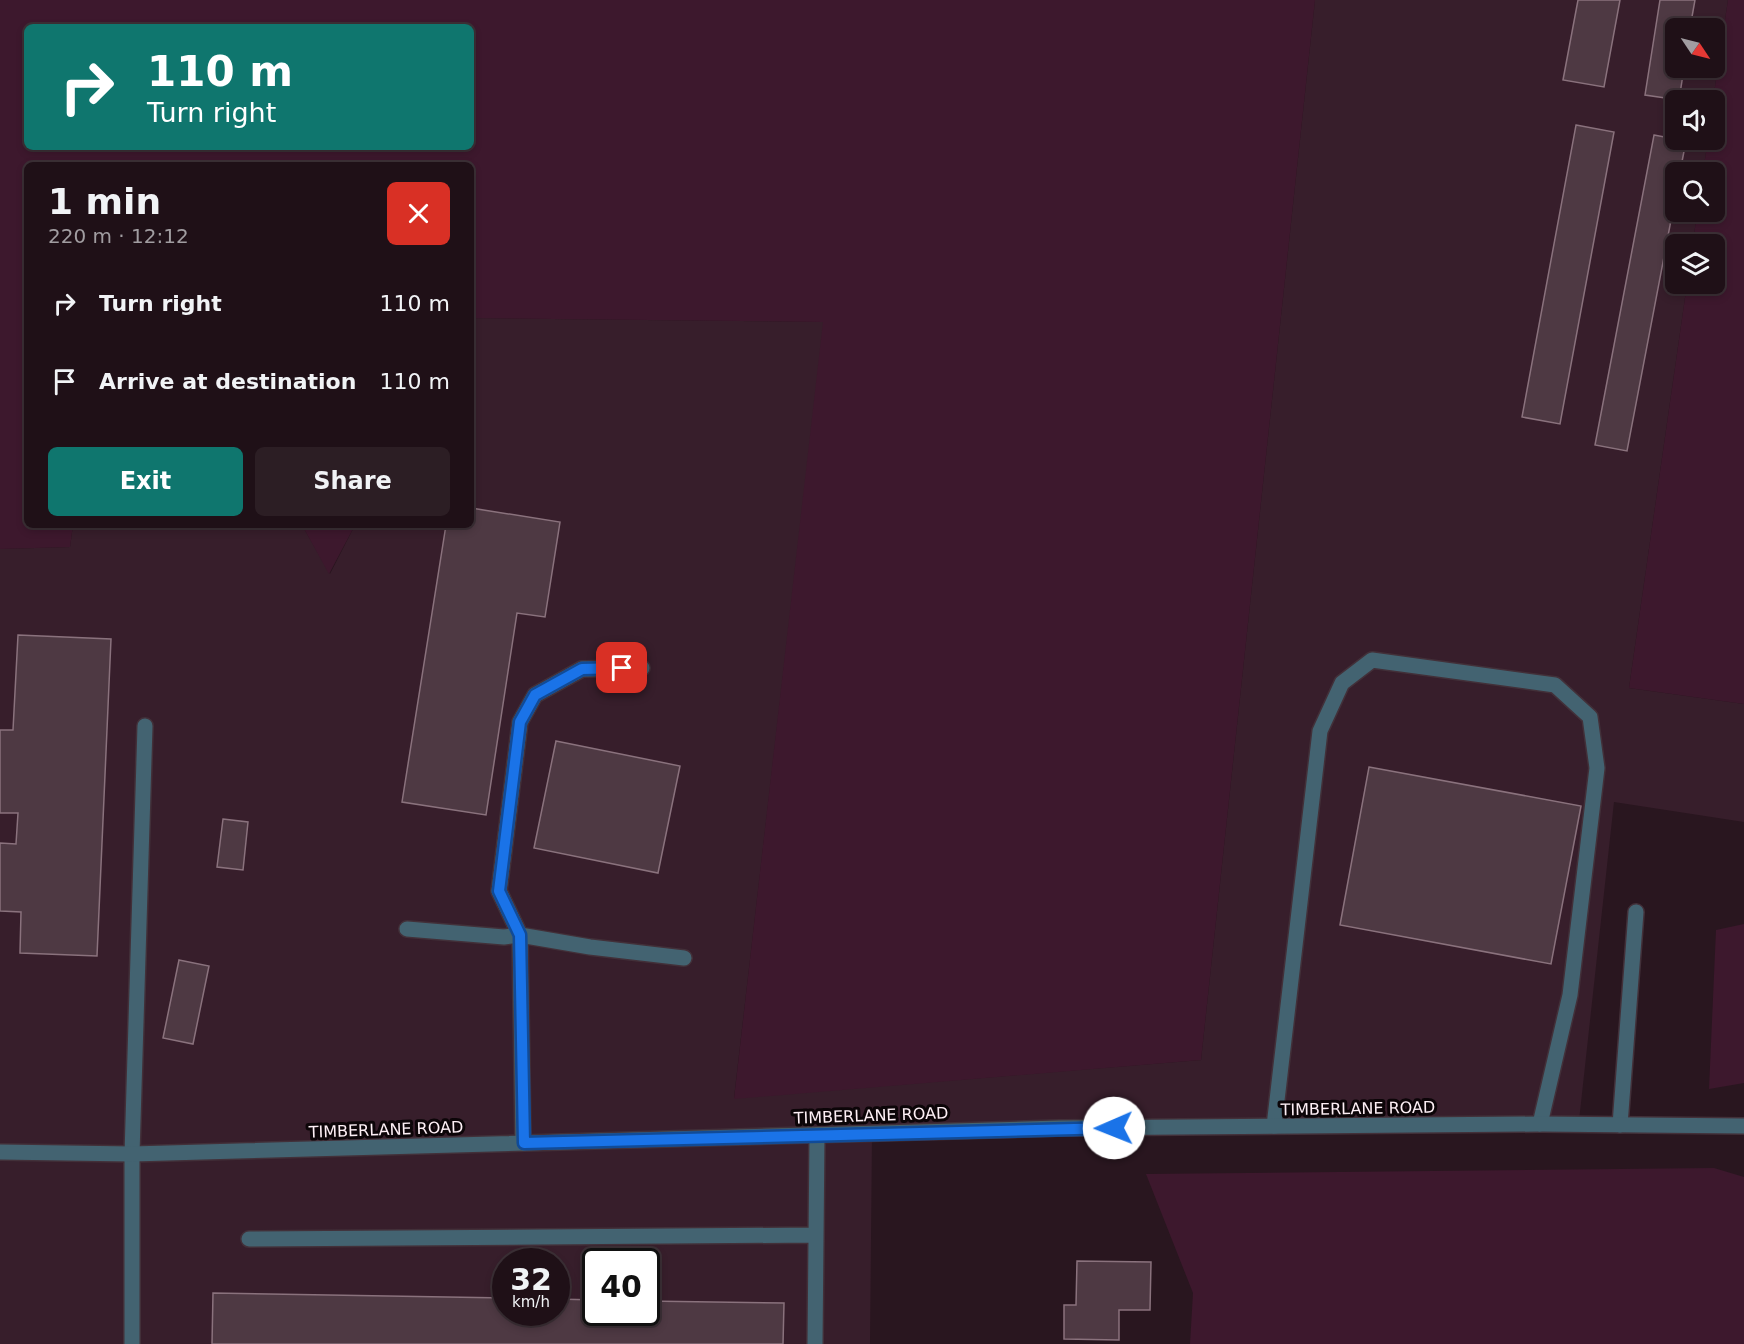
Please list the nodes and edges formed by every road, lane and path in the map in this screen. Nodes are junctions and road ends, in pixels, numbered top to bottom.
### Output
1 (642, 668) dead end
2 (145, 726) dead end
3 (1636, 912) dead end
4 (407, 929) dead end
5 (520, 935) junction
6 (684, 958) dead end
7 (1540, 1124) junction
8 (1620, 1125) junction
9 (1274, 1126) junction
10 (1744, 1126) edge
11 (817, 1135) junction
12 (524, 1143) junction
13 (0, 1152) edge
14 (132, 1154) junction
15 (816, 1235) junction
16 (249, 1239) dead end
17 (132, 1344) edge
18 (815, 1344) edge

1 - 5 street
2 - 14 street
3 - 8 street
4 - 5 street
5 - 6 street
5 - 12 street
7 - 8 street, TIMBERLANE ROAD
7 - 9 street, TIMBERLANE ROAD
7 - 9 street
8 - 10 street, TIMBERLANE ROAD
9 - 11 street, TIMBERLANE ROAD
11 - 12 street, TIMBERLANE ROAD
11 - 15 street
12 - 14 street, TIMBERLANE ROAD
13 - 14 street, TIMBERLANE ROAD
14 - 17 street
15 - 16 street
15 - 18 street

